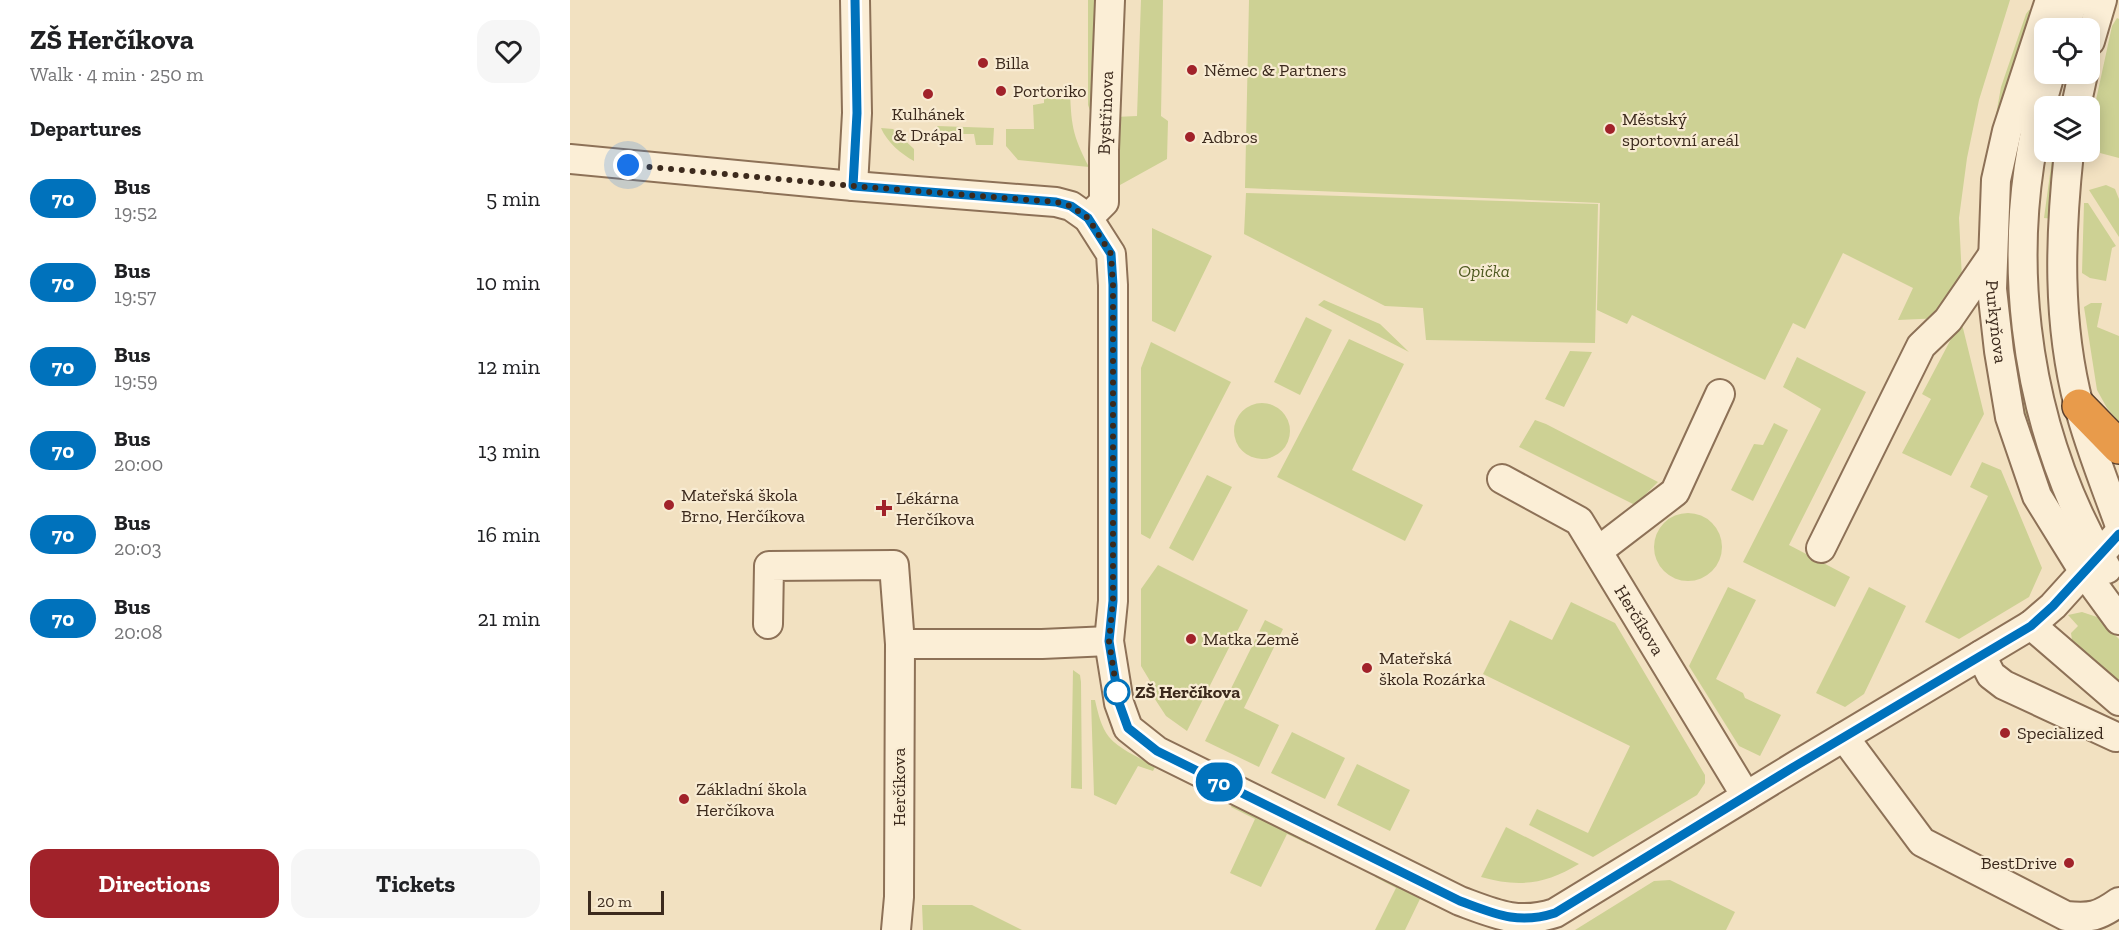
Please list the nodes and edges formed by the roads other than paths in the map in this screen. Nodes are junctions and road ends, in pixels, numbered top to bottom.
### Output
1 (855, 0) edge
2 (1110, 0) edge
3 (2050, 0) edge
4 (2074, 0) edge
5 (2089, 0) edge
6 (2102, 0) edge
7 (2068, 18) edge
8 (2082, 18) edge
9 (2097, 18) edge
10 (2047, 84) edge
11 (570, 159) edge
12 (2043, 162) edge
13 (2068, 162) edge
14 (853, 186) junction
15 (1086, 217) junction
16 (1992, 256) junction
17 (1720, 394) dead end
18 (2079, 406) junction
19 (2119, 447) edge
20 (1502, 479) dead end
21 (1821, 548) dead end
22 (2108, 549) edge
23 (1598, 551) junction
24 (2119, 590) edge
25 (2119, 620) edge
26 (768, 624) dead end
27 (2031, 626) junction
28 (899, 635) junction
29 (1109, 641) junction
30 (1981, 655) junction
31 (2119, 701) edge
32 (1844, 737) junction
33 (2116, 737) dead end
34 (1746, 796) junction
35 (2119, 902) edge
36 (2063, 923) edge
37 (1526, 925) edge
38 (896, 930) edge

1 - 14 street
2 - 15 street, Bystřinova
3 - 16 street, Purkyňova
4 - 7 street
5 - 8 street
6 - 9 street
10 - 22 street
11 - 14 street
12 - 22 street
13 - 18 street, Purkyňova
14 - 15 street
15 - 29 street
16 - 21 street
16 - 22 street, Purkyňova
17 - 23 street
18 - 19 highway
18 - 22 street, Purkyňova
20 - 23 street, Herčíkova
22 - 24 street
22 - 25 street, Purkyňova
22 - 27 street
23 - 34 street, Herčíkova
26 - 28 street, Herčíkova
27 - 30 street
27 - 31 street
28 - 29 street
28 - 38 street, Herčíkova
29 - 37 street
30 - 32 street
30 - 33 street
32 - 34 street
32 - 36 street
34 - 37 street
35 - 36 street

